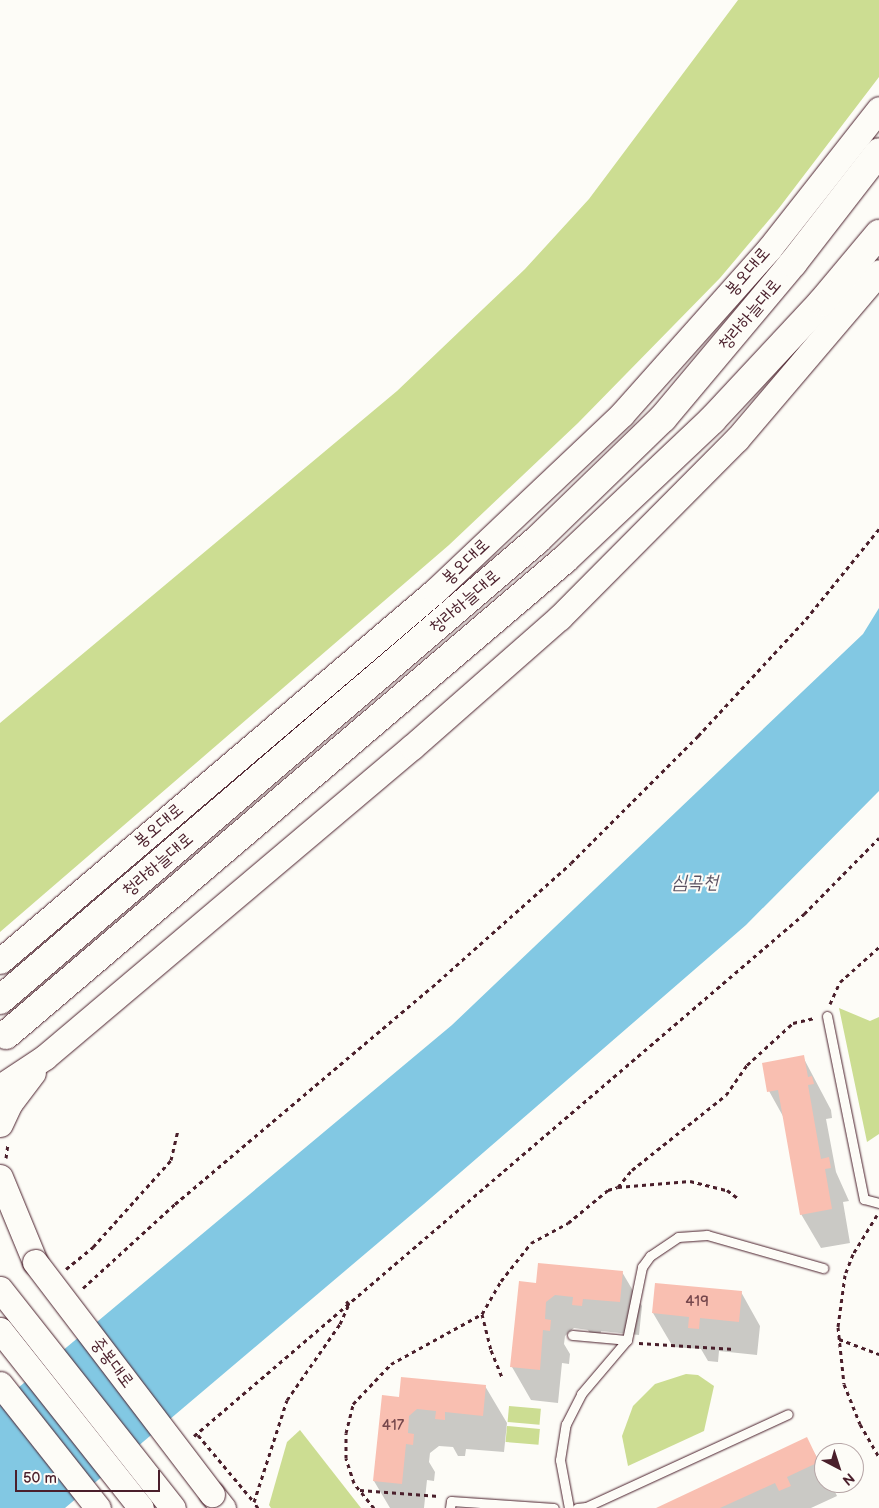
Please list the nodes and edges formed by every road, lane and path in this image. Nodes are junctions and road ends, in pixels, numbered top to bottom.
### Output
1 (879, 109) edge
2 (879, 152) edge
3 (875, 248) edge
4 (879, 529) edge
5 (879, 838) edge
6 (879, 947) edge
7 (0, 961) edge
8 (0, 1000) edge
9 (826, 1016) junction
10 (6, 1035) dead end
11 (45, 1057) junction
12 (0, 1065) edge
13 (0, 1088) edge
14 (0, 1124) edge
15 (178, 1130) dead end
16 (0, 1177) edge
17 (618, 1187) junction
18 (739, 1199) dead end
19 (879, 1203) edge
20 (879, 1213) edge
21 (0, 1220) edge
22 (63, 1261) dead end
23 (35, 1262) junction
24 (823, 1268) dead end
25 (61, 1273) dead end
26 (74, 1276) dead end
27 (80, 1283) dead end
28 (0, 1290) edge
29 (81, 1290) dead end
30 (86, 1291) dead end
31 (348, 1303) junction
32 (482, 1314) junction
33 (0, 1330) edge
34 (572, 1334) dead end
35 (627, 1340) junction
36 (839, 1340) junction
37 (735, 1349) dead end
38 (879, 1354) edge
39 (502, 1377) dead end
40 (0, 1384) edge
41 (788, 1414) dead end
42 (194, 1431) dead end
43 (190, 1440) dead end
44 (879, 1457) edge
45 (360, 1490) junction
46 (218, 1501) edge
47 (254, 1502) junction
48 (451, 1505) edge
49 (98, 1508) edge
50 (141, 1508) edge
51 (173, 1508) edge
52 (258, 1508) edge
53 (374, 1508) edge
54 (554, 1508) edge
55 (569, 1508) edge
56 (577, 1508) edge

1 - 7 main road, 봉오대로
2 - 8 highway, 청라하늘대로
3 - 10 highway, 청라하늘대로
3 - 11 main road
4 - 29 path
5 - 31 path
6 - 9 path
9 - 17 path
9 - 19 lane
11 - 12 main road
11 - 13 main road
11 - 14 main road
15 - 25 path
16 - 23 main road
17 - 18 path
17 - 32 path
20 - 36 path
21 - 23 main road, 중봉대로
22 - 26 path
23 - 46 main road, 중봉대로, bridge
24 - 35 lane
27 - 30 path
28 - 51 main road, bridge
31 - 43 path
31 - 47 path
32 - 39 path
32 - 45 path
33 - 50 main road, bridge
34 - 35 lane
35 - 37 path
35 - 55 lane
36 - 38 path
36 - 44 path
40 - 49 main road
41 - 56 lane
42 - 47 path, bridge
45 - 48 path
45 - 53 path
47 - 52 path
48 - 54 lane

